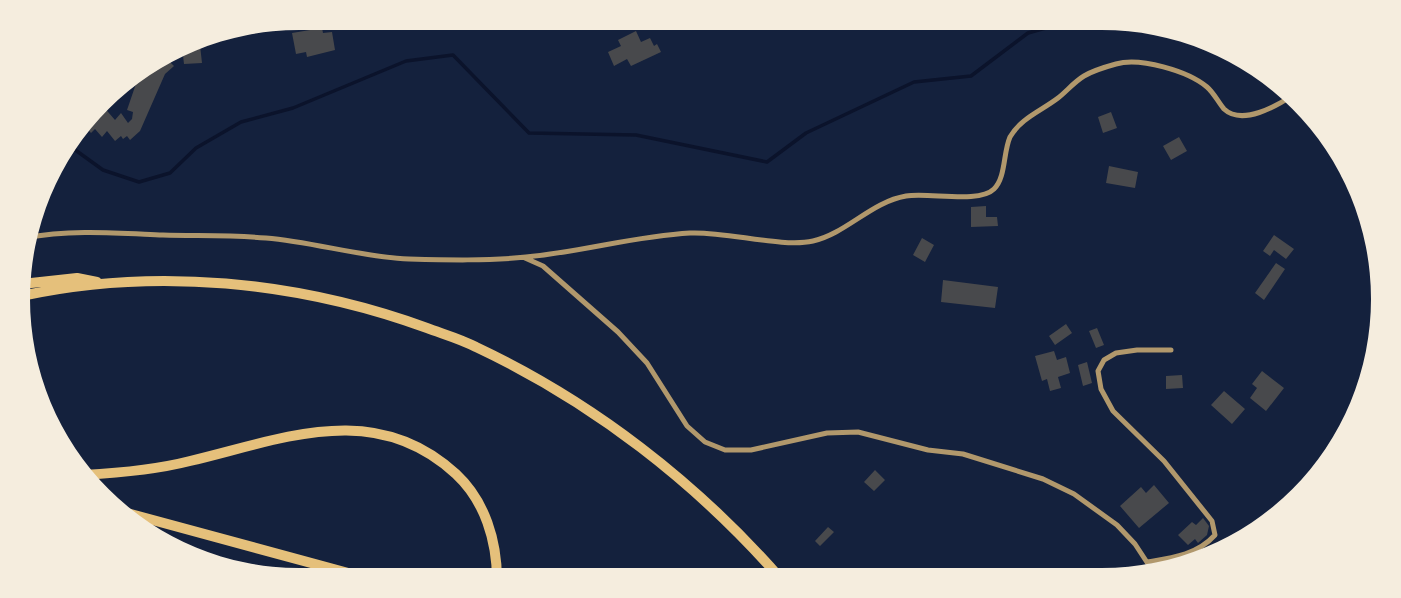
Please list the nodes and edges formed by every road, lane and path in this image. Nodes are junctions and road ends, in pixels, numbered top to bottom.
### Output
1 (1283, 100) edge
2 (37, 237) edge
3 (524, 258) junction
4 (101, 282) junction
5 (30, 283) edge
6 (30, 294) edge
7 (1171, 350) dead end
8 (95, 474) edge
9 (140, 517) edge
10 (1179, 557) edge
11 (1179, 557) edge
12 (1147, 562) joint
13 (330, 568) edge
14 (496, 568) edge
15 (770, 568) edge

1 - 3 street
2 - 3 street
3 - 12 street
4 - 5 highway
4 - 6 highway
4 - 15 highway
7 - 11 street
8 - 14 highway
9 - 13 highway
10 - 12 street

